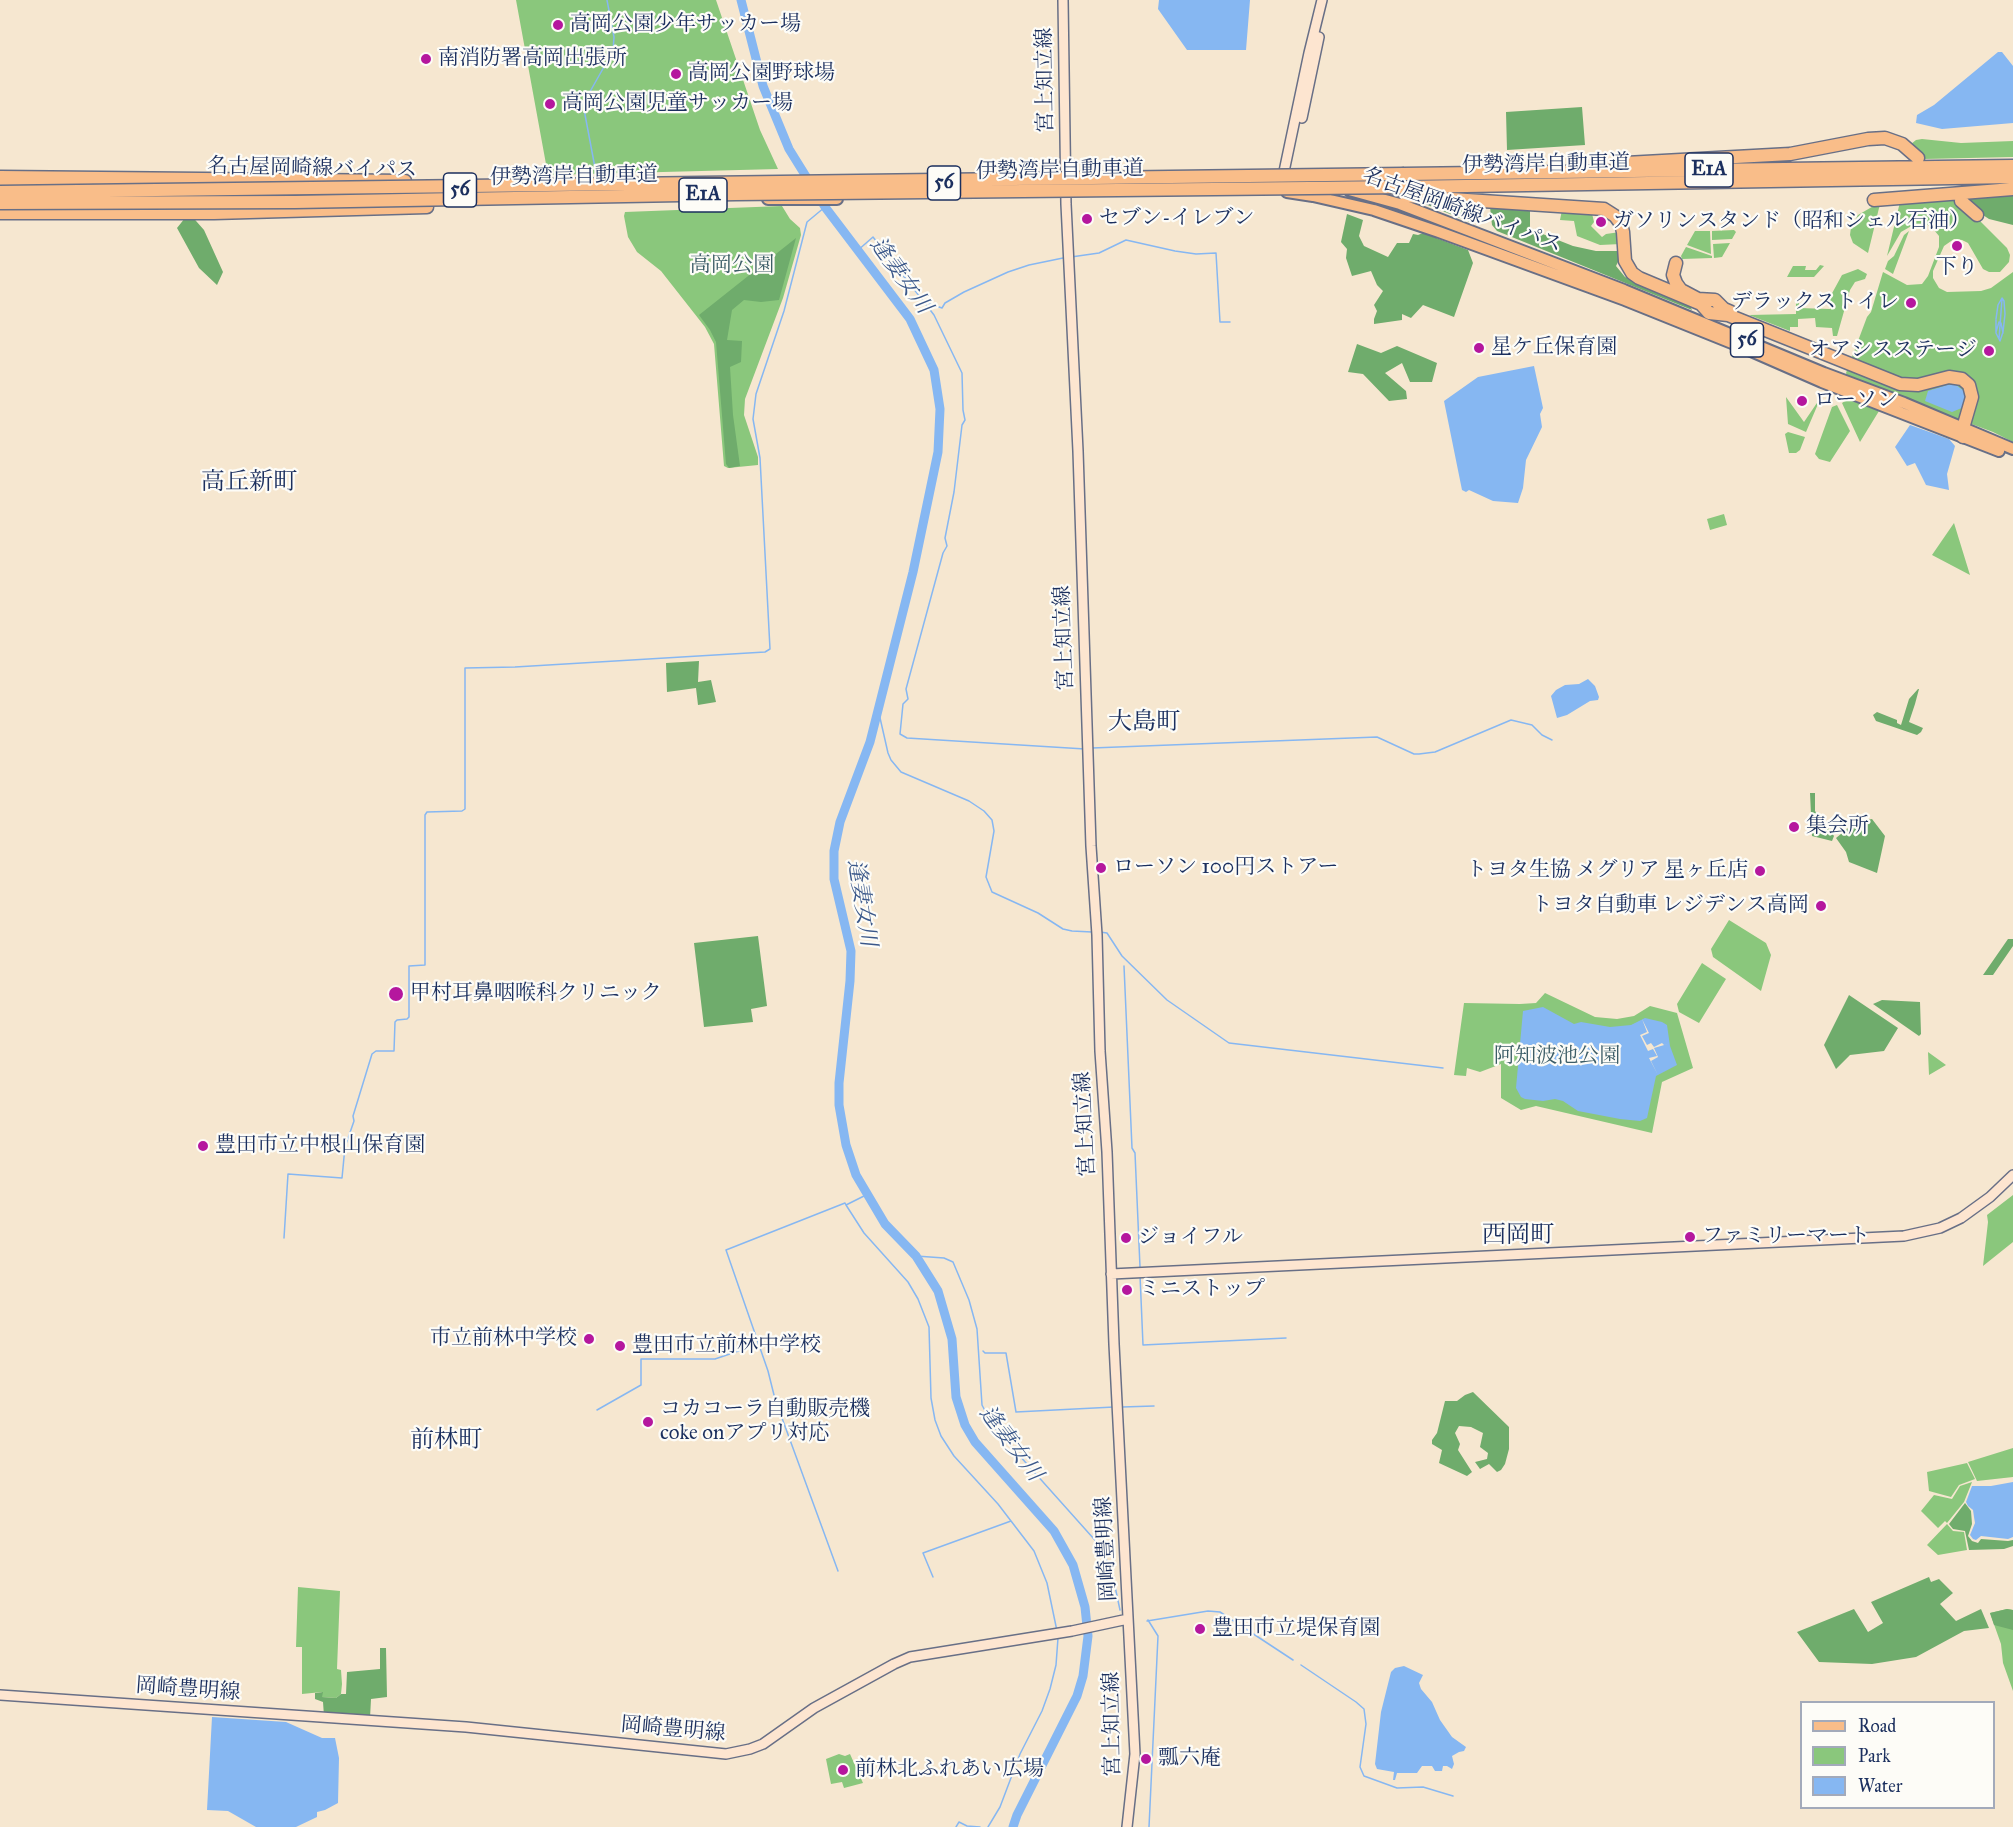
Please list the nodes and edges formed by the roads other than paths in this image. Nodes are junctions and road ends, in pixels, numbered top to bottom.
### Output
1 (1063, 0) edge
2 (1322, 0) edge
3 (1328, 0) edge
4 (1918, 158) dead end
5 (2013, 166) edge
6 (1511, 172) junction
7 (0, 177) edge
8 (2013, 177) edge
9 (1285, 179) junction
10 (1067, 181) junction
11 (0, 184) edge
12 (1405, 185) junction
13 (532, 186) junction
14 (2013, 189) edge
15 (0, 192) edge
16 (1284, 192) junction
17 (1068, 194) junction
18 (541, 197) junction
19 (1874, 200) dead end
20 (1961, 201) dead end
21 (0, 203) edge
22 (0, 211) edge
23 (1977, 215) dead end
24 (1676, 263) dead end
25 (1829, 354) junction
26 (1965, 432) junction
27 (2013, 449) edge
28 (2013, 456) edge
29 (2013, 1175) edge
30 (1111, 1275) junction
31 (1128, 1619) junction
32 (0, 1695) edge
33 (1127, 1827) edge

1 - 10 main road, 宮上知立線
2 - 9 main road
3 - 9 main road
4 - 6 highway
5 - 6 highway, 伊勢湾岸自動車道 / E1A
6 - 12 highway, 伊勢湾岸自動車道 / E1A
7 - 13 highway, bridge
8 - 12 highway, 伊勢湾岸自動車道 / E1A
9 - 10 main road, 名古屋岡崎線バイパス / 56
9 - 16 main road
9 - 26 main road, 名古屋岡崎線バイパス / 56
10 - 11 main road, 名古屋岡崎線バイパス / 56, bridge
10 - 17 main road, 宮上知立線
12 - 13 highway, 伊勢湾岸自動車道 / E1A, bridge
12 - 18 highway, 伊勢湾岸自動車道 / E1A, bridge
12 - 25 highway
13 - 15 highway, 伊勢湾岸自動車道 / E1A, bridge
14 - 19 highway
16 - 17 main road, 名古屋岡崎線バイパス / 56
16 - 26 main road, 名古屋岡崎線バイパス / 56
17 - 22 main road, 名古屋岡崎線バイパス / 56
17 - 30 main road, 宮上知立線
18 - 21 highway, 伊勢湾岸自動車道 / E1A, bridge
18 - 22 highway, bridge
20 - 23 highway
24 - 25 highway
25 - 26 highway
26 - 27 main road, 名古屋岡崎線バイパス / 56
26 - 28 main road, 名古屋岡崎線バイパス / 56
29 - 30 main road
30 - 31 main road, 岡崎豊明線
31 - 32 main road, 岡崎豊明線
31 - 33 main road, 宮上知立線

